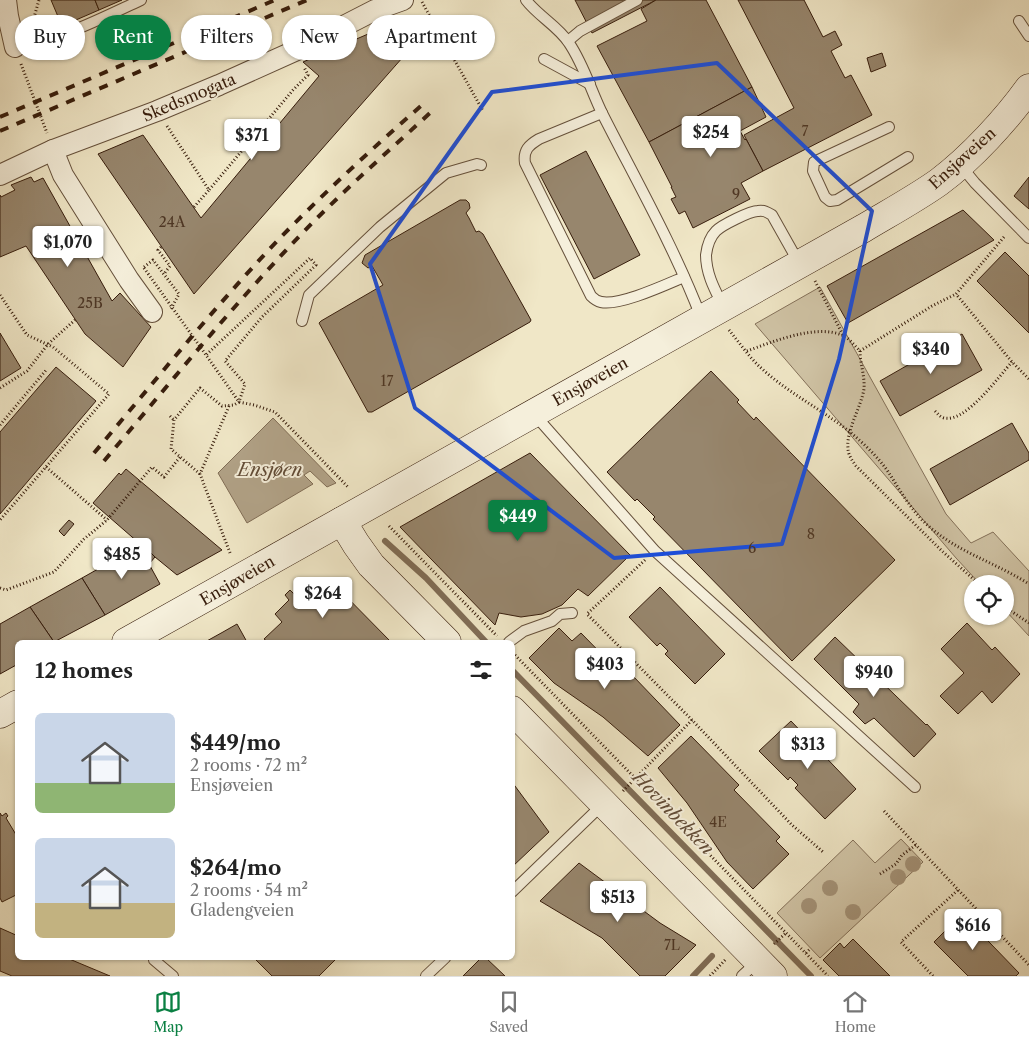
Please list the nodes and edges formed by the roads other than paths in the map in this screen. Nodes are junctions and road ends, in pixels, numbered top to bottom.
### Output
1 (6, 0) edge
2 (141, 0) edge
3 (403, 0) edge
4 (526, 0) edge
5 (637, 0) edge
6 (1019, 21) dead end
7 (85, 25) edge
8 (15, 31) edge
9 (1029, 36) edge
10 (568, 41) junction
11 (544, 59) dead end
12 (590, 84) junction
13 (1029, 88) edge
14 (602, 113) junction
15 (889, 127) dead end
16 (53, 150) junction
17 (908, 157) dead end
18 (959, 164) junction
19 (481, 165) dead end
20 (0, 175) edge
21 (1029, 238) edge
22 (806, 270) junction
23 (684, 277) junction
24 (152, 312) dead end
25 (717, 316) junction
26 (302, 321) dead end
27 (534, 413) junction
28 (342, 521) junction
29 (572, 613) dead end
30 (130, 640) edge
31 (445, 640) edge
32 (506, 640) edge
33 (15, 706) edge
34 (515, 713) edge
35 (0, 714) edge
36 (915, 787) dead end
37 (613, 798) junction
38 (515, 889) edge
39 (154, 960) dead end
40 (443, 960) edge
41 (762, 964) edge
42 (173, 976) edge
43 (426, 976) edge

1 - 8 street
2 - 7 lane
3 - 16 street, Skedsmogata
4 - 10 lane
5 - 10 lane
6 - 9 lane
10 - 12 lane
11 - 12 lane
12 - 14 lane
13 - 18 main road, Ensjøveien
14 - 23 lane
14 - 23 lane
15 - 17 lane
16 - 20 street, Skedsmogata
16 - 24 street
18 - 21 lane
18 - 22 main road, Ensjøveien
19 - 26 lane
22 - 25 main road, Ensjøveien
22 - 25 lane
23 - 25 lane
25 - 27 main road, Ensjøveien
27 - 28 main road, Ensjøveien
27 - 36 lane
28 - 30 main road, Ensjøveien
28 - 31 main road
29 - 32 lane
33 - 35 main road
34 - 37 main road
37 - 38 lane
37 - 41 main road
39 - 42 lane
40 - 43 lane

